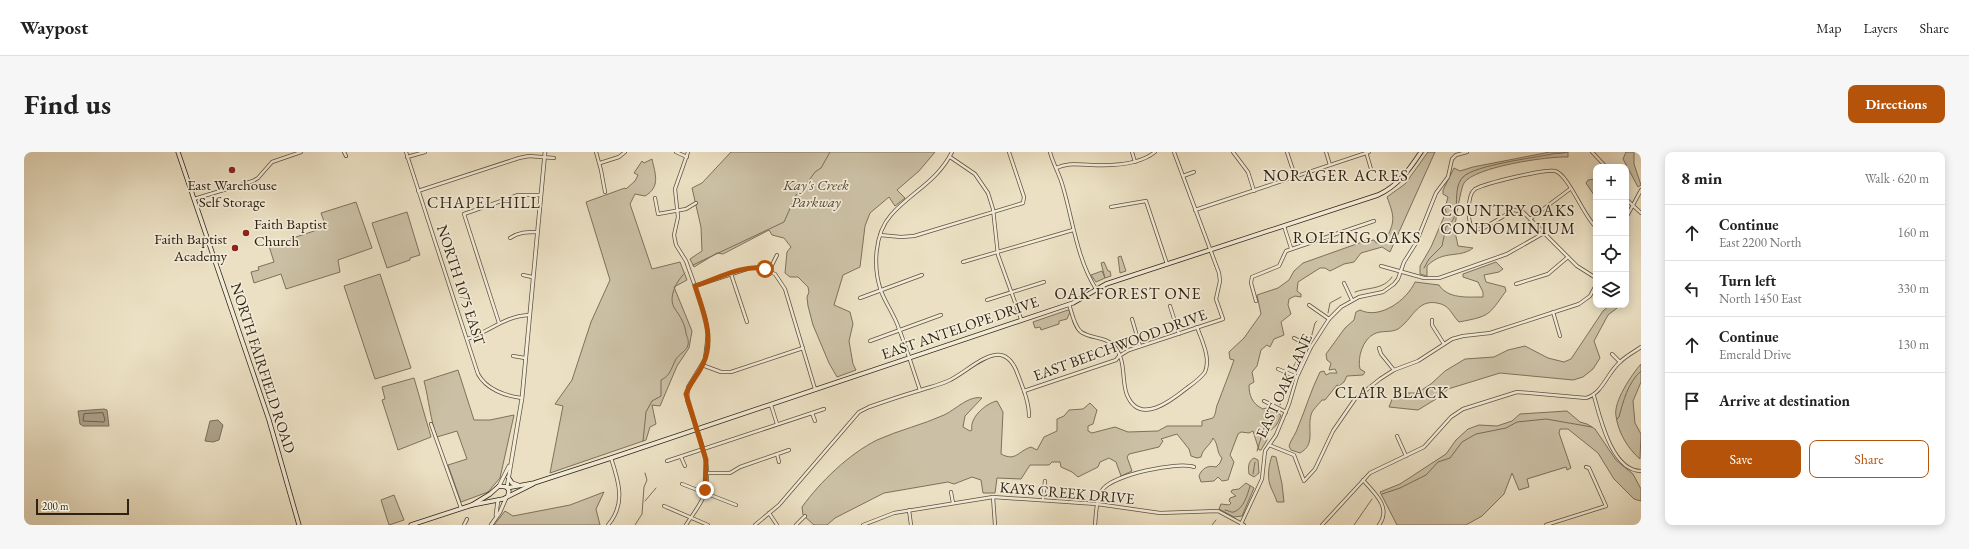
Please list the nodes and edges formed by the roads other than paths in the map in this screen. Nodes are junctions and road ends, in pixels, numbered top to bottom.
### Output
1 (178, 152) edge
2 (300, 152) edge
3 (344, 152) edge
4 (406, 152) edge
5 (425, 152) edge
6 (545, 152) edge
7 (596, 152) edge
8 (625, 152) edge
9 (676, 152) edge
10 (688, 152) edge
11 (952, 152) edge
12 (1009, 152) edge
13 (1050, 152) edge
14 (1132, 152) edge
15 (1155, 152) edge
16 (1174, 152) edge
17 (1233, 152) edge
18 (1287, 152) edge
19 (1326, 152) edge
20 (1367, 152) edge
21 (1421, 152) edge
22 (1467, 152) edge
23 (1592, 152) edge
24 (346, 156) dead end
25 (407, 157) junction
26 (544, 157) junction
27 (687, 157) junction
28 (950, 157) junction
29 (554, 158) dead end
30 (1135, 162) junction
31 (600, 163) junction
32 (1603, 164) edge
33 (1330, 165) junction
34 (1056, 168) junction
35 (1371, 169) dead end
36 (1194, 172) dead end
37 (1183, 176) junction
38 (1295, 176) junction
39 (1570, 189) junction
40 (1641, 190) edge
41 (418, 191) junction
42 (1254, 191) junction
43 (605, 192) dead end
44 (540, 195) junction
45 (655, 198) dead end
46 (193, 200) junction
47 (1627, 200) edge
48 (696, 203) dead end
49 (1632, 205) junction
50 (1111, 207) dead end
51 (1195, 210) junction
52 (678, 211) junction
53 (993, 212) junction
54 (1629, 212) edge
55 (1641, 213) edge
56 (1530, 219) junction
57 (1374, 221) dead end
58 (1593, 223) edge
59 (1284, 226) junction
60 (1073, 230) junction
61 (537, 232) junction
62 (1328, 232) dead end
63 (1544, 233) junction
64 (880, 234) junction
65 (1327, 236) junction
66 (510, 238) dead end
67 (1291, 248) junction
68 (1210, 250) junction
69 (997, 252) junction
70 (777, 255) dead end
71 (1568, 257) junction
72 (963, 262) dead end
73 (1168, 264) junction
74 (1381, 266) dead end
75 (769, 271) junction
76 (1400, 272) junction
77 (731, 274) junction
78 (524, 275) dead end
79 (922, 275) dead end
80 (1593, 276) edge
81 (532, 277) junction
82 (1044, 282) dead end
83 (1344, 283) dead end
84 (1516, 284) dead end
85 (695, 286) junction
86 (881, 290) junction
87 (1096, 290) junction
88 (1011, 291) junction
89 (1593, 292) edge
90 (860, 298) dead end
91 (987, 300) dead end
92 (1256, 300) dead end
93 (1352, 300) junction
94 (1069, 304) junction
95 (1309, 305) dead end
96 (1170, 306) dead end
97 (1552, 312) junction
98 (529, 315) junction
99 (941, 315) dead end
100 (1132, 319) dead end
101 (1329, 319) junction
102 (1021, 320) junction
103 (1432, 320) dead end
104 (747, 322) dead end
105 (499, 323) junction
106 (1197, 327) junction
107 (900, 330) junction
108 (1179, 334) junction
109 (1560, 336) dead end
110 (1294, 338) dead end
111 (467, 339) junction
112 (870, 341) dead end
113 (1444, 344) junction
114 (1140, 346) junction
115 (1311, 347) junction
116 (1641, 347) edge
117 (803, 348) junction
118 (1379, 348) dead end
119 (1612, 354) dead end
120 (513, 356) dead end
121 (1120, 356) junction
122 (525, 358) junction
123 (909, 358) junction
124 (1620, 362) junction
125 (702, 365) junction
126 (1278, 369) dead end
127 (1394, 370) junction
128 (1297, 377) junction
129 (815, 389) junction
130 (920, 390) junction
131 (1024, 391) junction
132 (1594, 396) junction
133 (522, 398) junction
134 (1264, 401) dead end
135 (771, 405) junction
136 (824, 409) dead end
137 (1286, 412) junction
138 (812, 413) junction
139 (1029, 416) dead end
140 (815, 421) dead end
141 (431, 424) dead end
142 (777, 424) junction
143 (696, 430) junction
144 (1397, 436) dead end
145 (1269, 445) junction
146 (703, 450) junction
147 (789, 450) dead end
148 (776, 454) junction
149 (1406, 456) junction
150 (681, 457) junction
151 (611, 458) junction
152 (667, 461) dead end
153 (510, 462) junction
154 (779, 462) dead end
155 (684, 466) dead end
156 (1194, 467) dead end
157 (1586, 467) dead end
158 (1641, 471) edge
159 (707, 473) junction
160 (508, 477) junction
161 (1363, 480) junction
162 (1045, 481) dead end
163 (534, 483) junction
164 (682, 484) dead end
165 (499, 486) junction
166 (521, 486) junction
167 (507, 487) junction
168 (492, 492) junction
169 (951, 492) dead end
170 (705, 493) junction
171 (507, 497) junction
172 (993, 497) junction
173 (1043, 499) junction
174 (497, 500) junction
175 (953, 503) junction
176 (1097, 504) junction
177 (472, 505) junction
178 (736, 505) dead end
179 (664, 506) dead end
180 (461, 509) junction
181 (909, 510) junction
182 (770, 513) junction
183 (805, 516) dead end
184 (496, 517) junction
185 (691, 518) junction
186 (468, 519) dead end
187 (1242, 524) edge
188 (300, 525) edge
189 (411, 525) edge
190 (464, 525) edge
191 (490, 525) edge
192 (608, 525) edge
193 (686, 525) edge
194 (708, 525) edge
195 (755, 525) edge
196 (777, 525) edge
197 (796, 525) edge
198 (865, 525) edge
199 (911, 525) edge
200 (995, 525) edge
201 (1095, 525) edge
202 (1322, 525) edge
203 (1379, 525) edge
204 (1546, 525) edge

1 - 46 main road, NORTH FAIRFIELD ROAD
2 - 46 street
3 - 24 street
4 - 25 street, NORTH 1075 EAST
5 - 25 street
6 - 26 street
7 - 31 street
8 - 31 street
9 - 27 street
10 - 27 street
11 - 28 street
12 - 53 street
13 - 34 street
14 - 30 street
15 - 30 street
16 - 37 street
17 - 42 street
18 - 38 street
19 - 33 street
20 - 33 street
20 - 35 street
21 - 59 main road, EAST ANTELOPE DRIVE
22 - 76 street, EAST OAK LANE
23 - 32 street
25 - 41 street, NORTH 1075 EAST
26 - 29 street
26 - 41 street
26 - 44 street
27 - 52 street
28 - 53 street
28 - 64 street
30 - 34 street
31 - 43 street
33 - 38 street
34 - 60 street
36 - 37 street
37 - 51 street
38 - 42 street
39 - 56 street
39 - 56 street
39 - 58 street
40 - 49 street
41 - 111 street, NORTH 1075 EAST
42 - 51 street
44 - 61 street
44 - 105 street
45 - 52 street
46 - 188 main road, NORTH FAIRFIELD ROAD
47 - 49 street
48 - 52 street
49 - 54 street
49 - 55 street
50 - 73 street
51 - 68 street
52 - 85 street
53 - 64 street
53 - 69 street
56 - 63 street
57 - 65 street
59 - 67 street
59 - 68 main road, EAST ANTELOPE DRIVE
60 - 69 street
60 - 87 street
61 - 66 street
61 - 81 street
62 - 65 street
63 - 71 street
63 - 76 street
64 - 86 street
65 - 67 street
67 - 92 street
68 - 73 main road, EAST ANTELOPE DRIVE
68 - 106 street, EAST BEECHWOOD DRIVE
69 - 72 street
69 - 88 street
70 - 75 street
71 - 80 street
71 - 84 street
73 - 87 main road, EAST ANTELOPE DRIVE
74 - 76 street
75 - 77 street
75 - 117 street
76 - 93 street, EAST OAK LANE
77 - 85 street
77 - 104 street
78 - 81 street
79 - 86 street
81 - 98 street
82 - 88 street
83 - 93 street
85 - 125 street
86 - 90 street
86 - 107 street
87 - 94 main road, EAST ANTELOPE DRIVE
88 - 91 street
88 - 102 street
89 - 97 street
93 - 101 street, EAST OAK LANE
94 - 102 main road, EAST ANTELOPE DRIVE
94 - 121 street
95 - 101 street
96 - 108 street
97 - 109 street
97 - 113 street
98 - 105 street
98 - 122 street
99 - 107 street
100 - 114 street
101 - 115 street, EAST OAK LANE
102 - 123 main road, EAST ANTELOPE DRIVE
103 - 113 street
105 - 111 street
106 - 108 street, EAST BEECHWOOD DRIVE
106 - 121 street
107 - 112 street
107 - 123 street
108 - 114 street, EAST BEECHWOOD DRIVE
110 - 115 street
111 - 133 street, NORTH 1075 EAST
113 - 127 street
114 - 121 street, EAST BEECHWOOD DRIVE
115 - 128 street, EAST OAK LANE
116 - 124 street
117 - 125 street
117 - 129 street
118 - 127 street
119 - 124 street
120 - 122 street
121 - 131 street, EAST BEECHWOOD DRIVE
122 - 133 street
123 - 129 main road, EAST ANTELOPE DRIVE
123 - 130 street
124 - 132 street
125 - 143 street
126 - 128 street
127 - 145 street
128 - 137 street, EAST OAK LANE
129 - 135 main road, EAST ANTELOPE DRIVE
130 - 131 street, EAST BEECHWOOD DRIVE
130 - 182 street, EAST BEECHWOOD DRIVE
131 - 139 street
132 - 149 street
132 - 158 street
133 - 153 street
134 - 137 street
135 - 142 street
135 - 143 main road, EAST ANTELOPE DRIVE
136 - 138 street
137 - 145 street, EAST OAK LANE
138 - 140 street
138 - 142 street
141 - 180 street
142 - 146 street
143 - 146 street
143 - 151 main road, EAST ANTELOPE DRIVE
144 - 149 street
145 - 187 street, EAST OAK LANE
146 - 150 street
146 - 159 street
147 - 148 street
148 - 154 street
148 - 159 street
149 - 161 street
150 - 152 street
150 - 155 street
151 - 163 main road, EAST ANTELOPE DRIVE
151 - 192 street
153 - 160 street
153 - 165 street
156 - 176 street
157 - 204 street
159 - 170 street
160 - 166 main road
160 - 167 street
161 - 202 street
161 - 203 street
162 - 173 street
163 - 166 main road, EAST ANTELOPE DRIVE
163 - 171 main road, EAST ANTELOPE DRIVE
164 - 170 street
165 - 167 main road, EAST ANTELOPE DRIVE
165 - 168 main road
166 - 167 main road, EAST ANTELOPE DRIVE
167 - 171 main road
168 - 174 main road
168 - 177 main road
169 - 175 street
170 - 178 street
170 - 185 street
171 - 174 main road, EAST ANTELOPE DRIVE
171 - 184 street
172 - 173 street, KAYS CREEK DRIVE
172 - 175 street, KAYS CREEK DRIVE
172 - 200 street
173 - 176 street, KAYS CREEK DRIVE
174 - 177 main road
174 - 184 street
175 - 181 street, KAYS CREEK DRIVE
176 - 187 street, KAYS CREEK DRIVE
176 - 201 street
177 - 180 main road
179 - 185 street
180 - 189 main road
181 - 198 street, KAYS CREEK DRIVE
181 - 199 street
182 - 195 street, EAST BEECHWOOD DRIVE
182 - 196 street
183 - 197 street
184 - 191 street
185 - 193 street
185 - 194 street
186 - 190 street

